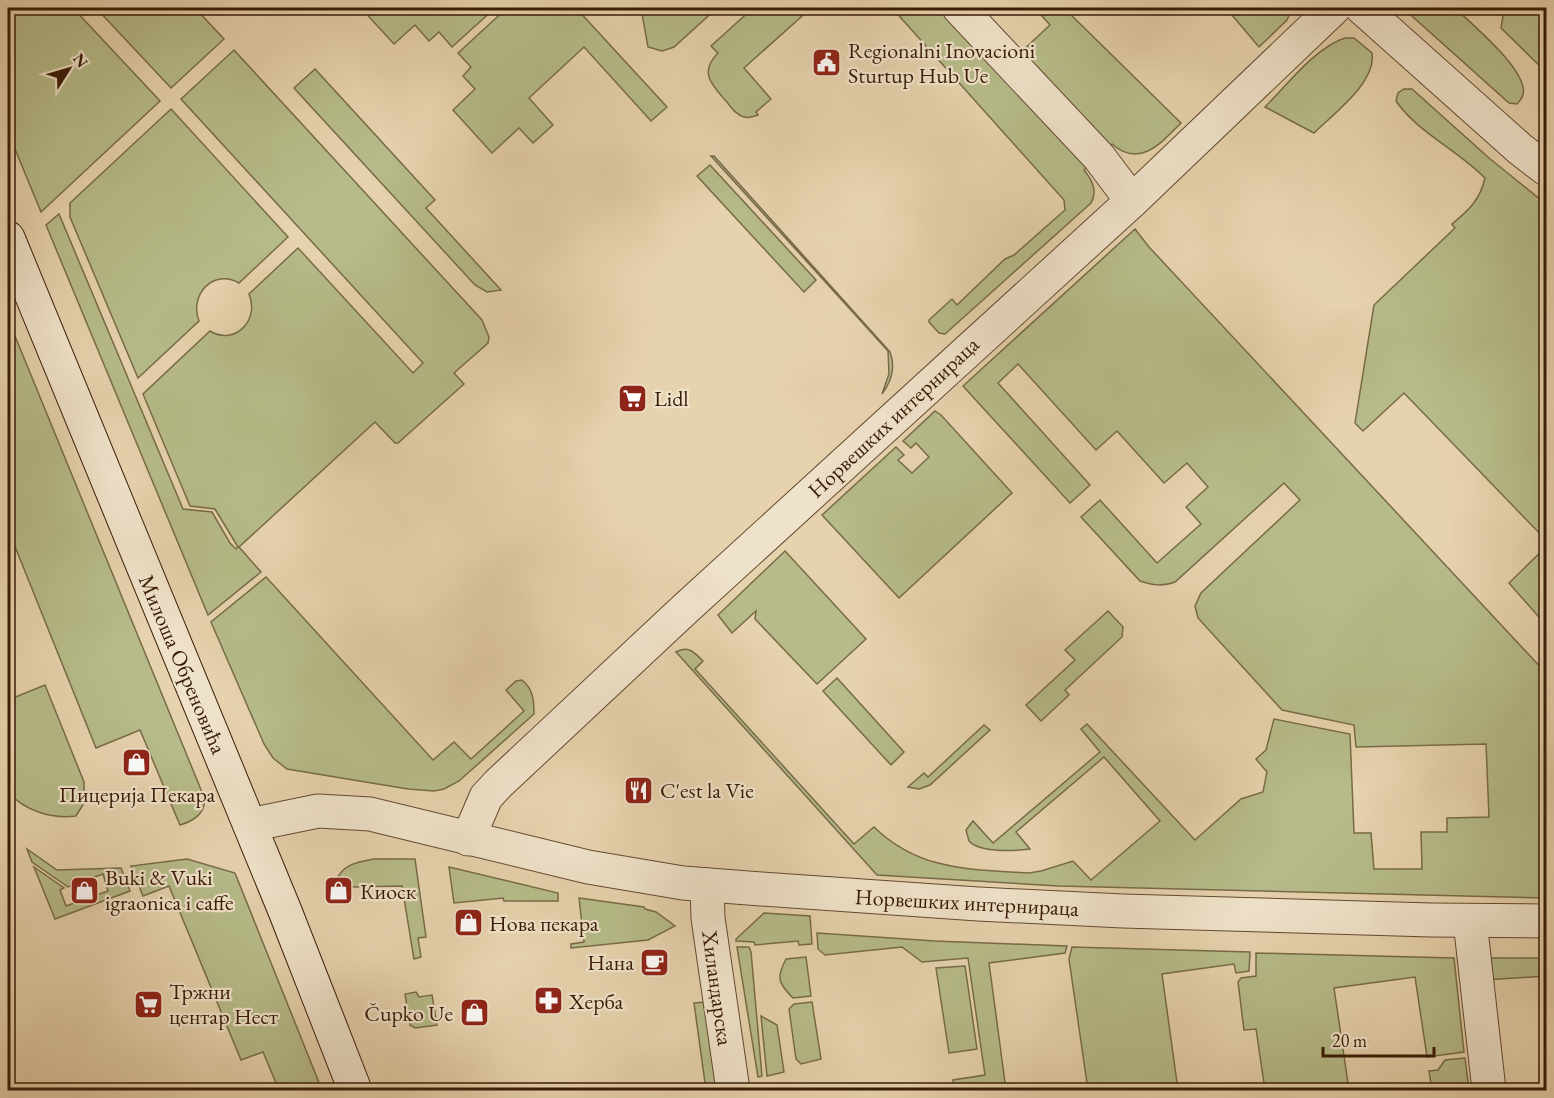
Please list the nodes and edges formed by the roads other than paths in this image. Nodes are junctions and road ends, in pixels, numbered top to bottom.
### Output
1 (959, 8) edge
2 (1334, 8) edge
3 (1362, 8) edge
4 (1546, 169) edge
5 (1132, 201) junction
6 (8, 238) edge
7 (250, 825) junction
8 (468, 839) junction
9 (707, 885) junction
10 (1470, 921) junction
11 (1546, 921) edge
12 (355, 1090) edge
13 (733, 1090) edge
14 (1489, 1090) edge

1 - 5 street
2 - 5 street, Норвешких интернираца
3 - 4 street
5 - 8 street, Норвешких интернираца
6 - 7 street, Милоша Обреновића
7 - 8 street, Норвешких интернираца
7 - 12 street, Милоша Обреновића
8 - 9 street, Норвешких интернираца
9 - 10 street, Норвешких интернираца
9 - 13 street, Хиландарска
10 - 11 street, Норвешких интернираца
10 - 14 street

